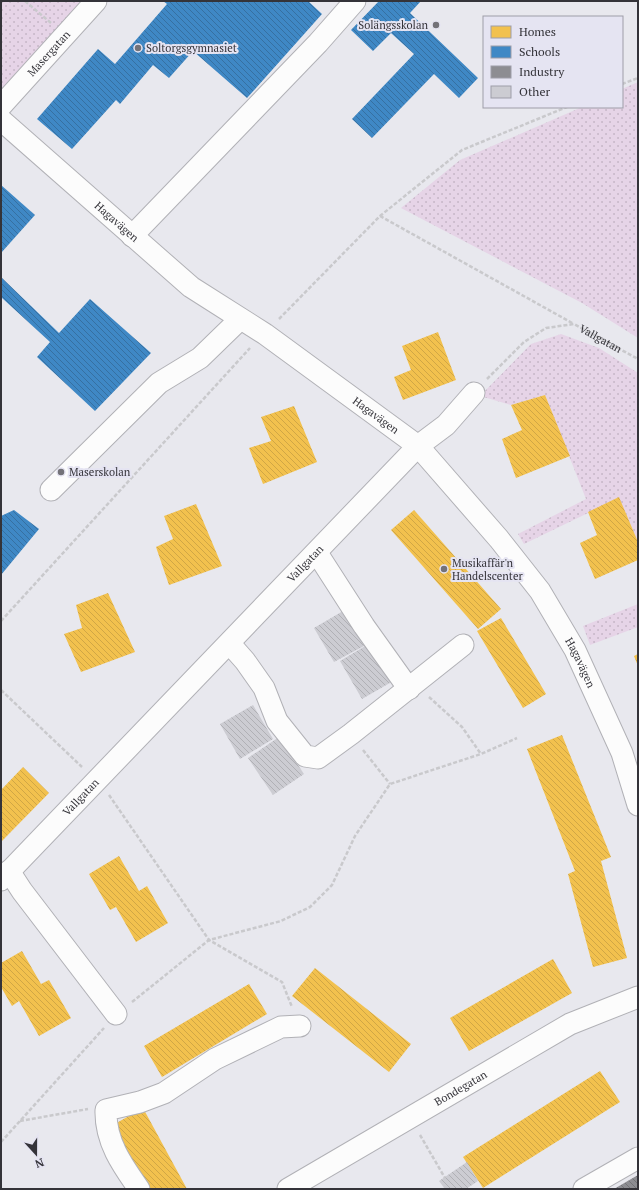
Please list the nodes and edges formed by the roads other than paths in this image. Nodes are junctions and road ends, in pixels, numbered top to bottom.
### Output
1 (96, 1) edge
2 (355, 1) edge
3 (1, 106) edge
4 (1, 120) edge
5 (132, 236) junction
6 (239, 318) junction
7 (474, 393) road end
8 (418, 446) junction
9 (51, 490) dead end
10 (317, 553) junction
11 (230, 644) junction
12 (463, 645) dead end
13 (412, 687) junction
14 (638, 805) edge
15 (5, 876) edge
16 (637, 999) edge
17 (116, 1014) road end
18 (300, 1026) road end
19 (638, 1158) edge
20 (138, 1189) edge
21 (288, 1189) edge
22 (584, 1189) edge

1 - 3 street, Masergatan
2 - 5 street
4 - 5 street, Hagavägen
5 - 6 street, Hagavägen
6 - 8 street, Hagavägen
6 - 9 street
7 - 8 street, Vallgatan
8 - 10 street, Vallgatan
8 - 14 street, Hagavägen
10 - 11 street, Vallgatan
10 - 13 street
11 - 13 street
11 - 15 street, Vallgatan
12 - 13 street
15 - 17 street
16 - 21 street, Bondegatan
18 - 20 street
19 - 22 street

